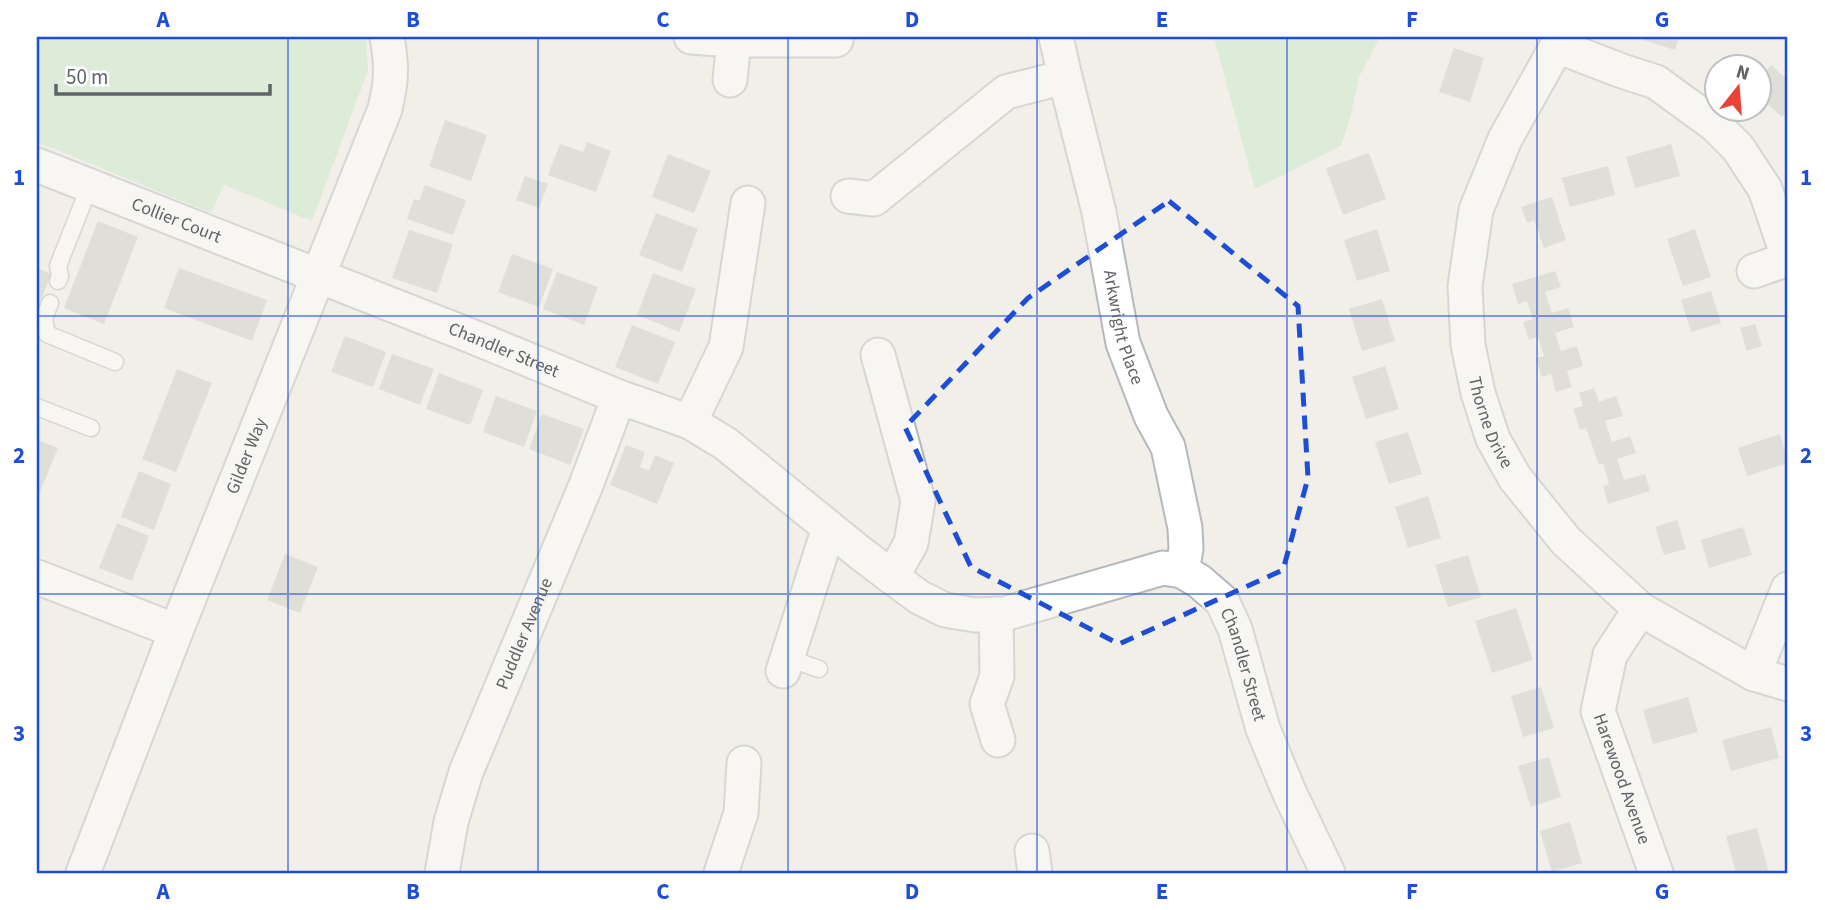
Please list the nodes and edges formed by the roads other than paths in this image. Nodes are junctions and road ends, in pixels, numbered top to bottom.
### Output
1 (387, 37) edge
2 (691, 37) edge
3 (1056, 37) edge
4 (734, 40) junction
5 (836, 40) dead end
6 (1560, 41) edge
7 (1065, 78) junction
8 (730, 80) dead end
9 (37, 164) edge
10 (90, 185) junction
11 (848, 196) dead end
12 (748, 203) dead end
13 (1788, 258) edge
14 (1754, 271) dead end
15 (318, 275) junction
16 (58, 281) dead end
17 (50, 303) dead end
18 (878, 355) dead end
19 (115, 362) dead end
20 (619, 397) junction
21 (37, 407) edge
22 (690, 422) junction
23 (91, 428) dead end
24 (830, 527) junction
25 (1182, 572) junction
26 (37, 577) edge
27 (892, 577) junction
28 (1788, 589) edge
29 (1640, 609) junction
30 (996, 614) junction
31 (176, 631) junction
32 (785, 664) joint
33 (820, 669) dead end
34 (1754, 674) junction
35 (1788, 684) edge
36 (998, 740) dead end
37 (744, 762) dead end
38 (83, 873) edge
39 (442, 873) edge
40 (721, 873) edge
41 (1328, 873) edge
42 (1656, 873) edge

1 - 15 street, Gilder Way
2 - 4 street
3 - 7 street, Arkwright Place
4 - 5 street
4 - 8 street
6 - 13 street
6 - 29 street, Thorne Drive
7 - 11 street
7 - 25 street, Arkwright Place
9 - 10 street, Collier Court
10 - 15 street, Collier Court
10 - 16 lane
12 - 22 street
13 - 14 street
15 - 20 street, Chandler Street
15 - 31 street, Gilder Way
17 - 19 lane
18 - 27 street
20 - 22 street, Chandler Street
20 - 39 street, Puddler Avenue
21 - 23 lane
22 - 24 street, Chandler Street
24 - 27 street, Chandler Street
24 - 32 street
25 - 30 street, Chandler Street
25 - 41 street, Chandler Street
26 - 31 street
27 - 30 street, Chandler Street
28 - 34 street
29 - 34 street, Thorne Drive
29 - 42 street, Harewood Avenue
30 - 36 street
31 - 38 street, Gilder Way
32 - 33 lane
34 - 35 street, Thorne Drive
37 - 40 street

